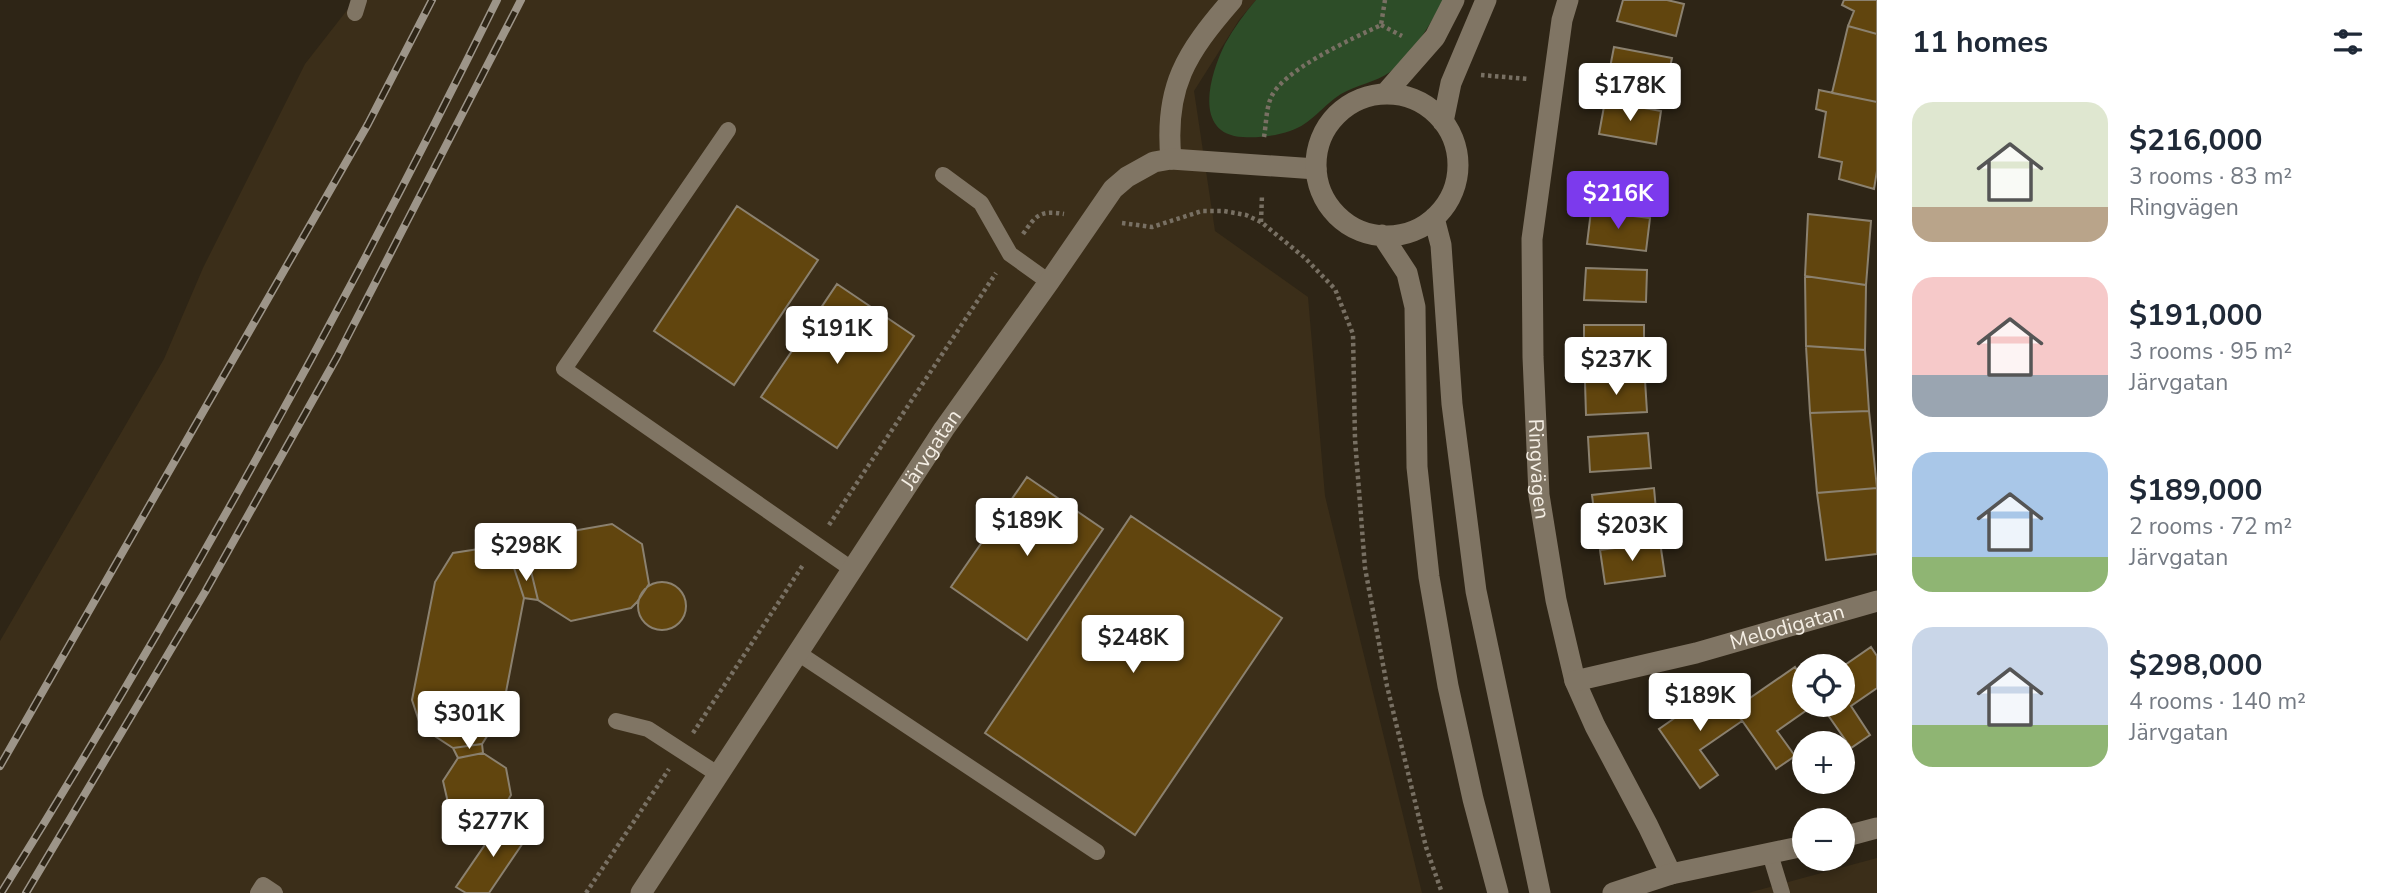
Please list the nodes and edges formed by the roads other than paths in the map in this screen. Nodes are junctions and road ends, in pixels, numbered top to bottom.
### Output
1 (1232, 0) edge
2 (1454, 0) edge
3 (1486, 0) edge
4 (1568, 0) edge
5 (1385, 94) junction
6 (1443, 122) junction
7 (728, 130) dead end
8 (1171, 159) junction
9 (1316, 169) junction
10 (943, 175) dead end
11 (1434, 218) junction
12 (1382, 235) junction
13 (1049, 282) junction
14 (853, 570) junction
15 (1877, 601) edge
16 (798, 653) junction
17 (1575, 681) junction
18 (616, 722) dead end
19 (719, 775) junction
20 (1877, 828) edge
21 (1855, 834) edge
22 (1792, 849) edge
23 (1097, 852) dead end
24 (1770, 854) junction
25 (1671, 874) junction
26 (258, 893) edge
27 (275, 893) edge
28 (641, 893) edge
29 (1498, 893) edge
30 (1541, 893) edge
31 (1614, 893) edge
32 (1782, 893) edge

1 - 8 street
2 - 5 street
3 - 6 street
4 - 17 street, Ringvägen
5 - 6 street
5 - 9 street
6 - 11 street
7 - 14 lane
8 - 9 street, Järvgatan
8 - 13 street, Järvgatan
9 - 12 street
10 - 13 lane
11 - 12 street
11 - 30 street
12 - 29 street
13 - 14 street, Järvgatan
14 - 16 street, Järvgatan
15 - 17 street, Melodigatan
16 - 19 street, Järvgatan
16 - 23 lane
17 - 25 street, Ringvägen
18 - 19 lane
19 - 28 street, Järvgatan
20 - 21 street
22 - 24 street
24 - 25 street
24 - 32 lane
25 - 31 street
26 - 27 lane

